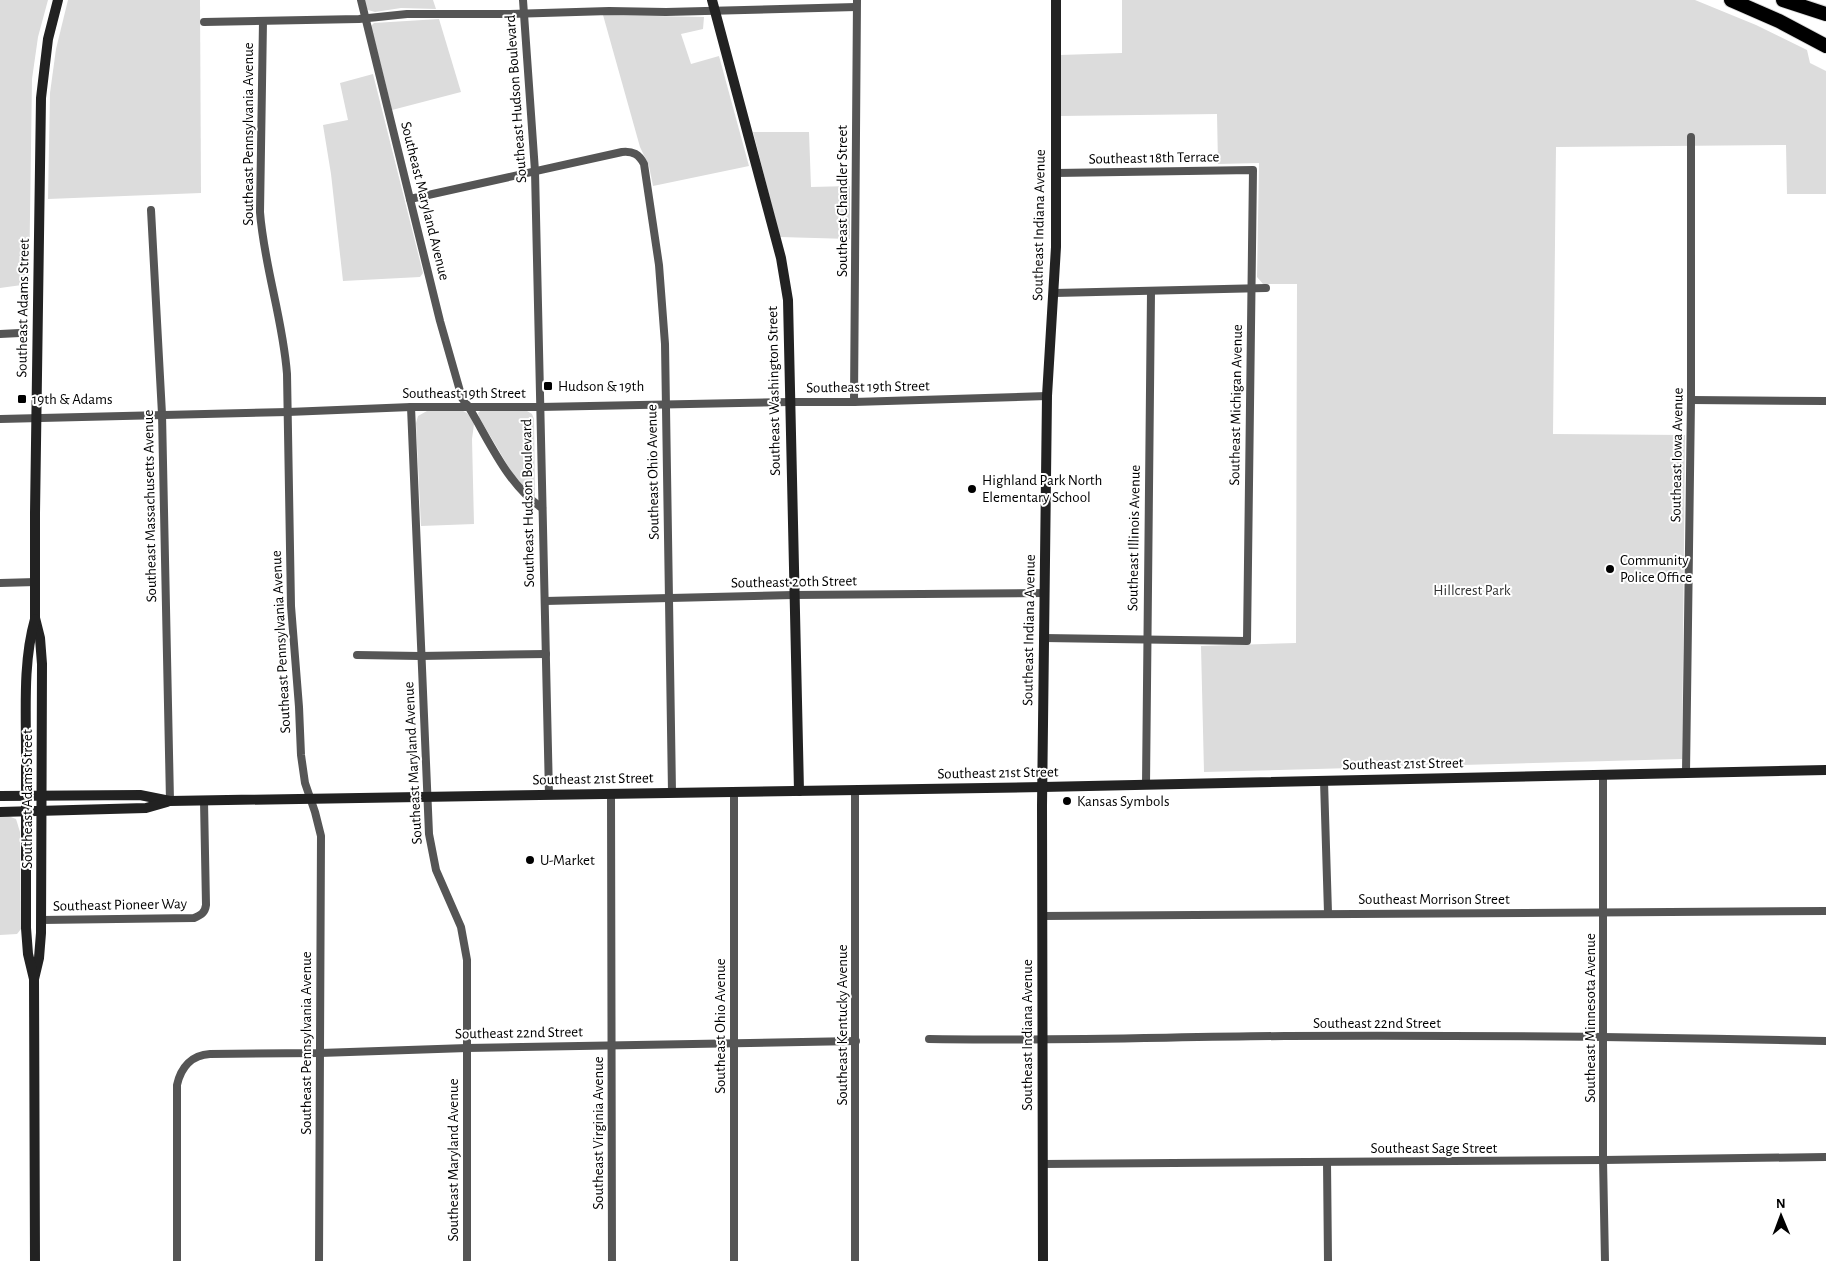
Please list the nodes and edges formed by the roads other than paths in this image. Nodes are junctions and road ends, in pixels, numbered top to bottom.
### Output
1 (58, 0) edge
2 (361, 0) edge
3 (522, 0) edge
4 (712, 0) edge
5 (1056, 0) edge
6 (1731, 0) edge
7 (1783, 0) edge
8 (856, 3) edge
9 (714, 11) junction
10 (524, 14) junction
11 (1826, 14) edge
12 (365, 18) junction
13 (263, 21) junction
14 (204, 22) dead end
15 (1826, 46) edge
16 (1691, 137) dead end
17 (1253, 170) joint
18 (535, 171) junction
19 (1056, 173) junction
20 (410, 199) junction
21 (151, 210) dead end
22 (1266, 288) dead end
23 (1251, 289) junction
24 (1151, 292) junction
25 (1054, 293) junction
26 (20, 333) dead end
27 (0, 334) edge
28 (1047, 396) junction
29 (1691, 400) junction
30 (1826, 401) edge
31 (790, 402) junction
32 (854, 402) junction
33 (666, 404) junction
34 (468, 406) junction
35 (540, 406) junction
36 (411, 407) junction
37 (288, 412) junction
38 (162, 414) junction
39 (36, 418) junction
40 (0, 419) edge
41 (542, 508) junction
42 (36, 582) junction
43 (0, 583) edge
44 (1045, 593) junction
45 (793, 594) junction
46 (668, 598) junction
47 (544, 601) junction
48 (36, 618) junction
49 (1044, 638) junction
50 (1147, 640) junction
51 (546, 654) junction
52 (358, 655) dead end
53 (420, 656) junction
54 (1826, 770) edge
55 (1686, 773) junction
56 (1603, 774) junction
57 (1324, 781) junction
58 (1146, 785) junction
59 (1043, 787) junction
60 (855, 790) junction
61 (798, 791) junction
62 (672, 792) junction
63 (734, 792) junction
64 (611, 794) junction
65 (42, 795) junction
66 (548, 795) junction
67 (0, 796) edge
68 (26, 796) junction
69 (426, 796) junction
70 (310, 799) junction
71 (204, 800) junction
72 (170, 801) junction
73 (26, 811) junction
74 (42, 811) junction
75 (0, 812) edge
76 (1604, 911) junction
77 (1826, 911) edge
78 (1328, 913) junction
79 (1042, 916) junction
80 (41, 920) junction
81 (34, 979) junction
82 (1603, 1036) junction
83 (928, 1039) dead end
84 (1042, 1040) junction
85 (1826, 1040) edge
86 (856, 1041) junction
87 (734, 1044) junction
88 (611, 1045) junction
89 (467, 1048) junction
90 (320, 1053) junction
91 (1826, 1157) edge
92 (1603, 1160) junction
93 (1327, 1162) junction
94 (1042, 1164) junction
95 (35, 1261) edge
96 (176, 1261) edge
97 (319, 1261) edge
98 (467, 1261) edge
99 (612, 1261) edge
100 (734, 1261) edge
101 (855, 1261) edge
102 (1042, 1261) edge
103 (1328, 1261) edge
104 (1605, 1261) edge

1 - 39 main road, Southeast Adams Street
2 - 12 street, Southeast Maryland Avenue
3 - 10 street, Southeast Hudson Boulevard
4 - 9 main road, Southeast Washington Street
5 - 19 main road, Southeast Indiana Avenue
6 - 15 highway
7 - 11 highway
8 - 9 street
8 - 32 street, Southeast Chandler Street
9 - 10 street
9 - 31 main road, Southeast Washington Street
10 - 12 street
10 - 18 street, Southeast Hudson Boulevard
12 - 13 street
12 - 20 street, Southeast Maryland Avenue
13 - 14 street
13 - 37 street, Southeast Pennsylvania Avenue
16 - 29 street, Southeast Iowa Avenue
17 - 19 street, Southeast 18th Terrace
17 - 23 street, Southeast Michigan Avenue
18 - 20 street
18 - 33 street, Southeast Ohio Avenue
18 - 35 street, Southeast Hudson Boulevard
19 - 25 main road, Southeast Indiana Avenue
20 - 34 street, Southeast Maryland Avenue
21 - 38 street, Southeast Massachusetts Avenue
22 - 23 street
23 - 24 street
23 - 50 street, Southeast Michigan Avenue
24 - 25 street
24 - 50 street, Southeast Illinois Avenue
25 - 28 main road, Southeast Indiana Avenue
26 - 27 street
28 - 32 street, Southeast 19th Street
28 - 44 main road, Southeast Indiana Avenue
29 - 30 street
29 - 55 street, Southeast Iowa Avenue
31 - 32 street, Southeast 19th Street
31 - 33 street, Southeast 19th Street
31 - 45 main road, Southeast Washington Street
33 - 35 street, Southeast 19th Street
33 - 46 street, Southeast Ohio Avenue
34 - 35 street, Southeast 19th Street
34 - 36 street, Southeast 19th Street
34 - 41 street, Southeast Maryland Avenue
35 - 41 street, Southeast Hudson Boulevard
36 - 37 street, Southeast 19th Street
36 - 53 street, Southeast Maryland Avenue
37 - 38 street, Southeast 19th Street
37 - 70 street, Southeast Pennsylvania Avenue
38 - 39 street, Southeast 19th Street
38 - 72 street, Southeast Massachusetts Avenue
39 - 40 street, Southeast 19th Street
39 - 42 main road, Southeast Adams Street
41 - 47 street, Southeast Hudson Boulevard
42 - 43 street
42 - 48 main road, Southeast Adams Street
44 - 45 street, Southeast 20th Street
44 - 49 main road, Southeast Indiana Avenue
45 - 46 street, Southeast 20th Street
45 - 61 main road, Southeast Washington Street
46 - 47 street, Southeast 20th Street
46 - 62 street, Southeast Ohio Avenue
47 - 51 street, Southeast Hudson Boulevard
48 - 65 main road, Southeast Adams Street
48 - 68 main road, Southeast Adams Street
49 - 50 street
49 - 59 main road, Southeast Indiana Avenue
50 - 58 street, Southeast Illinois Avenue
51 - 53 street
51 - 66 street, Southeast Hudson Boulevard
52 - 53 street
53 - 69 street, Southeast Maryland Avenue
54 - 55 main road, Southeast 21st Street
55 - 56 main road, Southeast 21st Street
56 - 57 main road, Southeast 21st Street
56 - 76 street, Southeast Minnesota Avenue
57 - 58 main road, Southeast 21st Street
57 - 78 street
58 - 59 main road, Southeast 21st Street
59 - 60 main road, Southeast 21st Street
59 - 79 main road, Southeast Indiana Avenue
60 - 61 main road, Southeast 21st Street
60 - 86 street, Southeast Kentucky Avenue
61 - 63 main road, Southeast 21st Street
62 - 63 main road, Southeast 21st Street
62 - 64 main road, Southeast 21st Street
63 - 87 street, Southeast Ohio Avenue
64 - 66 main road, Southeast 21st Street
64 - 88 street, Southeast Virginia Avenue
65 - 68 main road, Southeast 21st Street
65 - 72 main road, Southeast 21st Street
65 - 74 main road, Southeast Adams Street
66 - 69 main road, Southeast 21st Street
67 - 68 main road, Southeast 21st Street
68 - 73 main road, Southeast Adams Street
69 - 70 main road, Southeast 21st Street
69 - 89 street, Southeast Maryland Avenue
70 - 71 main road, Southeast 21st Street
70 - 90 street, Southeast Pennsylvania Avenue
71 - 72 main road, Southeast 21st Street
71 - 80 street, Southeast Pioneer Way
72 - 74 main road, Southeast 21st Street
73 - 74 main road, Southeast 21st Street
73 - 75 main road, Southeast 21st Street
73 - 81 main road, Southeast Adams Street
74 - 80 main road, Southeast Adams Street
76 - 77 street, Southeast Morrison Street
76 - 78 street, Southeast Morrison Street
76 - 82 street, Southeast Minnesota Avenue
78 - 79 street, Southeast Morrison Street
79 - 84 main road, Southeast Indiana Avenue
80 - 81 main road, Southeast Adams Street
81 - 95 main road, Southeast Adams Street
82 - 84 street, Southeast 22nd Street
82 - 85 street, Southeast 22nd Street
82 - 92 street, Southeast Minnesota Avenue
83 - 84 street, Southeast 22nd Street
84 - 94 main road, Southeast Indiana Avenue
86 - 87 street, Southeast 22nd Street
86 - 101 street, Southeast Kentucky Avenue
87 - 88 street, Southeast 22nd Street
87 - 100 street, Southeast Ohio Avenue
88 - 89 street, Southeast 22nd Street
88 - 99 street, Southeast Virginia Avenue
89 - 90 street, Southeast 22nd Street
89 - 98 street, Southeast Maryland Avenue
90 - 96 street, Southeast 22nd Street
90 - 97 street, Southeast Pennsylvania Avenue
91 - 92 street, Southeast Sage Street
92 - 93 street, Southeast Sage Street
92 - 104 street, Southeast Minnesota Avenue
93 - 94 street, Southeast Sage Street
93 - 103 street
94 - 102 main road, Southeast Indiana Avenue

